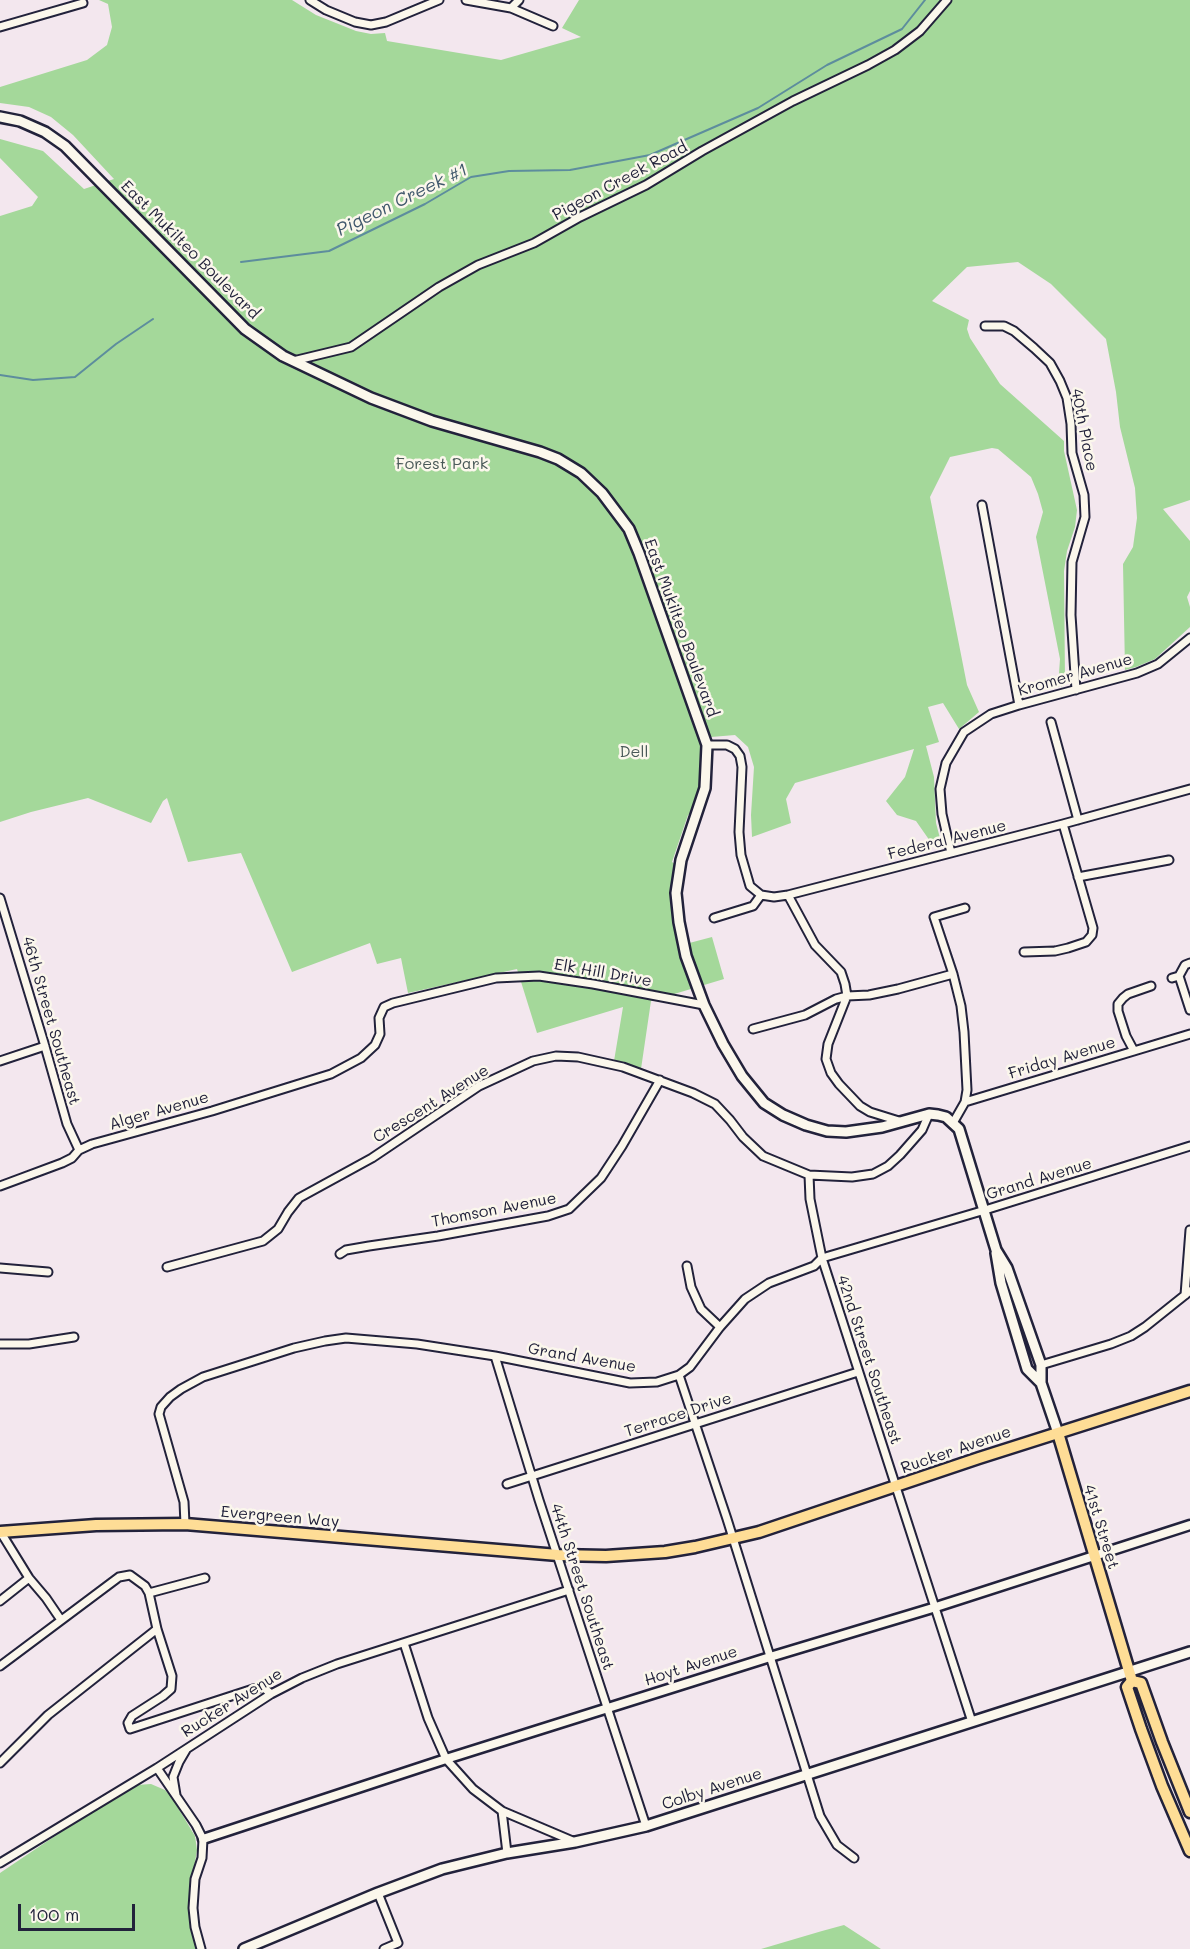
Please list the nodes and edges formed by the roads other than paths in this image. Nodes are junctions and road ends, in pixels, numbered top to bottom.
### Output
1 (310, 0) edge
2 (439, 0) edge
3 (466, 0) edge
4 (519, 0) edge
5 (947, 0) edge
6 (82, 3) dead end
7 (511, 8) junction
8 (553, 26) dead end
9 (0, 27) edge
10 (0, 117) edge
11 (985, 326) dead end
12 (292, 361) junction
13 (982, 505) dead end
14 (1190, 638) edge
15 (1076, 690) junction
16 (1019, 705) junction
17 (1051, 722) dead end
18 (707, 745) junction
19 (1190, 789) edge
20 (1078, 820) junction
21 (1063, 824) junction
22 (951, 853) junction
23 (1169, 860) dead end
24 (1078, 878) junction
25 (760, 895) junction
26 (788, 895) junction
27 (0, 898) edge
28 (965, 908) dead end
29 (714, 918) dead end
30 (9, 928) junction
31 (0, 931) edge
32 (1024, 952) dead end
33 (1190, 963) edge
34 (953, 974) junction
35 (1151, 986) dead end
36 (847, 996) junction
37 (704, 1005) junction
38 (1190, 1010) edge
39 (753, 1029) dead end
40 (1190, 1034) edge
41 (45, 1046) junction
42 (1134, 1051) junction
43 (0, 1061) edge
44 (331, 1074) joint
45 (660, 1080) junction
46 (965, 1102) junction
47 (929, 1114) junction
48 (901, 1122) junction
49 (953, 1123) junction
50 (1190, 1146) edge
51 (79, 1150) junction
52 (809, 1175) junction
53 (0, 1186) edge
54 (985, 1210) junction
55 (1190, 1230) edge
56 (996, 1251) junction
57 (340, 1254) dead end
58 (822, 1258) junction
59 (687, 1266) dead end
60 (167, 1267) dead end
61 (0, 1268) edge
62 (48, 1272) dead end
63 (1187, 1293) edge
64 (1023, 1317) junction
65 (1013, 1320) junction
66 (720, 1327) junction
67 (74, 1337) dead end
68 (0, 1344) edge
69 (495, 1356) junction
70 (1041, 1365) junction
71 (858, 1372) junction
72 (679, 1375) junction
73 (1041, 1383) junction
74 (1190, 1391) edge
75 (695, 1424) junction
76 (1058, 1433) junction
77 (531, 1475) junction
78 (507, 1484) dead end
79 (895, 1487) junction
80 (185, 1524) junction
81 (1190, 1525) edge
82 (0, 1532) edge
83 (733, 1539) junction
84 (558, 1555) junction
85 (1094, 1557) junction
86 (29, 1578) junction
87 (205, 1578) dead end
88 (569, 1590) junction
89 (149, 1593) junction
90 (0, 1601) edge
91 (936, 1607) junction
92 (61, 1620) junction
93 (157, 1629) junction
94 (404, 1643) junction
95 (1190, 1652) edge
96 (770, 1657) junction
97 (0, 1666) edge
98 (1131, 1676) junction
99 (271, 1694) junction
100 (608, 1709) junction
101 (972, 1722) junction
102 (187, 1749) junction
103 (446, 1760) junction
104 (0, 1763) edge
105 (157, 1768) junction
106 (807, 1774) junction
107 (176, 1798) junction
108 (502, 1811) junction
109 (1190, 1812) edge
110 (646, 1826) junction
111 (203, 1839) junction
112 (575, 1842) junction
113 (1190, 1851) edge
114 (507, 1853) junction
115 (854, 1858) dead end
116 (0, 1863) edge
117 (378, 1893) junction
118 (201, 1949) edge
119 (244, 1949) edge
120 (384, 1949) edge

1 - 2 street
3 - 7 street
4 - 7 street
5 - 12 street, Pigeon Creek Road
6 - 9 street
7 - 8 street
10 - 12 main road, East Mukilteo Boulevard
11 - 15 street, 40th Place
12 - 18 main road, East Mukilteo Boulevard
13 - 16 street
14 - 15 street, Kromer Avenue
15 - 16 street, Kromer Avenue
16 - 22 street, Kromer Avenue
17 - 20 street
18 - 25 street
18 - 37 main road, East Mukilteo Boulevard
19 - 20 street, Federal Avenue
20 - 21 street, Federal Avenue
21 - 22 street, Federal Avenue
21 - 24 street
22 - 26 street, Federal Avenue
23 - 24 street
24 - 32 street
25 - 26 street, Federal Avenue
25 - 29 street
26 - 36 street
27 - 30 street, 46th Street Southeast
28 - 34 street
30 - 31 street
30 - 41 street, 46th Street Southeast
33 - 38 street
34 - 36 street
34 - 46 street
35 - 42 street
36 - 39 street
36 - 48 street
37 - 44 street, Elk Hill Drive
37 - 48 main road, East Mukilteo Boulevard
40 - 42 street, Friday Avenue
41 - 43 street
41 - 51 street, 46th Street Southeast
42 - 46 street, Friday Avenue
44 - 51 street, Alger Avenue
45 - 52 street, Crescent Avenue
45 - 57 street, Thomson Avenue
45 - 60 street, Crescent Avenue
46 - 49 street
47 - 48 main road, East Mukilteo Boulevard
47 - 49 main road
47 - 52 street, Crescent Avenue
49 - 54 main road, 41st Street
50 - 54 street, Grand Avenue
51 - 53 street, Alger Avenue
52 - 58 street, 42nd Street Southeast
54 - 56 main road, 41st Street
54 - 58 street, Grand Avenue
55 - 63 street
56 - 64 main road, 41st Street
56 - 65 main road, 41st Street
58 - 66 street, Grand Avenue
58 - 71 street, 42nd Street Southeast
59 - 66 street
61 - 62 street
63 - 70 street
64 - 65 main road
64 - 70 main road, 41st Street
65 - 73 main road, 41st Street
66 - 72 street, Grand Avenue
67 - 68 street
69 - 72 street, Grand Avenue
69 - 77 street, 44th Street Southeast
69 - 80 street, Grand Avenue
70 - 73 main road, 41st Street
71 - 75 street, Terrace Drive
71 - 79 street, 42nd Street Southeast
72 - 75 street
73 - 76 main road, 41st Street
74 - 76 main road, Rucker Avenue
75 - 77 street, Terrace Drive
75 - 83 street
76 - 79 main road, Rucker Avenue
76 - 85 main road, 41st Street
77 - 78 street, Terrace Drive
77 - 84 street, 44th Street Southeast
79 - 83 main road, Rucker Avenue
79 - 91 street, 42nd Street Southeast
80 - 82 main road, Evergreen Way
80 - 84 main road, Evergreen Way
81 - 85 street, Hoyt Avenue
82 - 86 street
83 - 84 main road, Rucker Avenue
83 - 96 street
84 - 88 street, 44th Street Southeast
85 - 91 street, Hoyt Avenue
85 - 98 main road, 41st Street
86 - 90 street
86 - 92 street
87 - 89 street
88 - 94 street, Rucker Avenue
88 - 100 street, 44th Street Southeast
89 - 92 street
89 - 93 street
91 - 96 street, Hoyt Avenue
91 - 101 street, 42nd Street Southeast
92 - 97 street
93 - 99 street
93 - 104 street
94 - 99 street, Rucker Avenue
94 - 103 street
95 - 98 main road, Colby Avenue
96 - 100 street, Hoyt Avenue
96 - 106 street
98 - 101 main road, Colby Avenue
98 - 109 main road, 41st Street
98 - 113 main road, 41st Street
99 - 102 street, Rucker Avenue
100 - 103 street, Hoyt Avenue
100 - 110 street, 44th Street Southeast
101 - 106 main road, Colby Avenue
102 - 105 street, Rucker Avenue
102 - 107 street
103 - 108 street
103 - 111 street, Hoyt Avenue
105 - 107 street
105 - 116 street, Rucker Avenue
106 - 110 main road, Colby Avenue
106 - 115 street
107 - 111 street
108 - 112 street
108 - 114 street
110 - 112 main road, Colby Avenue
111 - 118 street
112 - 114 main road, Colby Avenue
114 - 117 main road, Colby Avenue
117 - 119 main road, Colby Avenue
117 - 120 street

